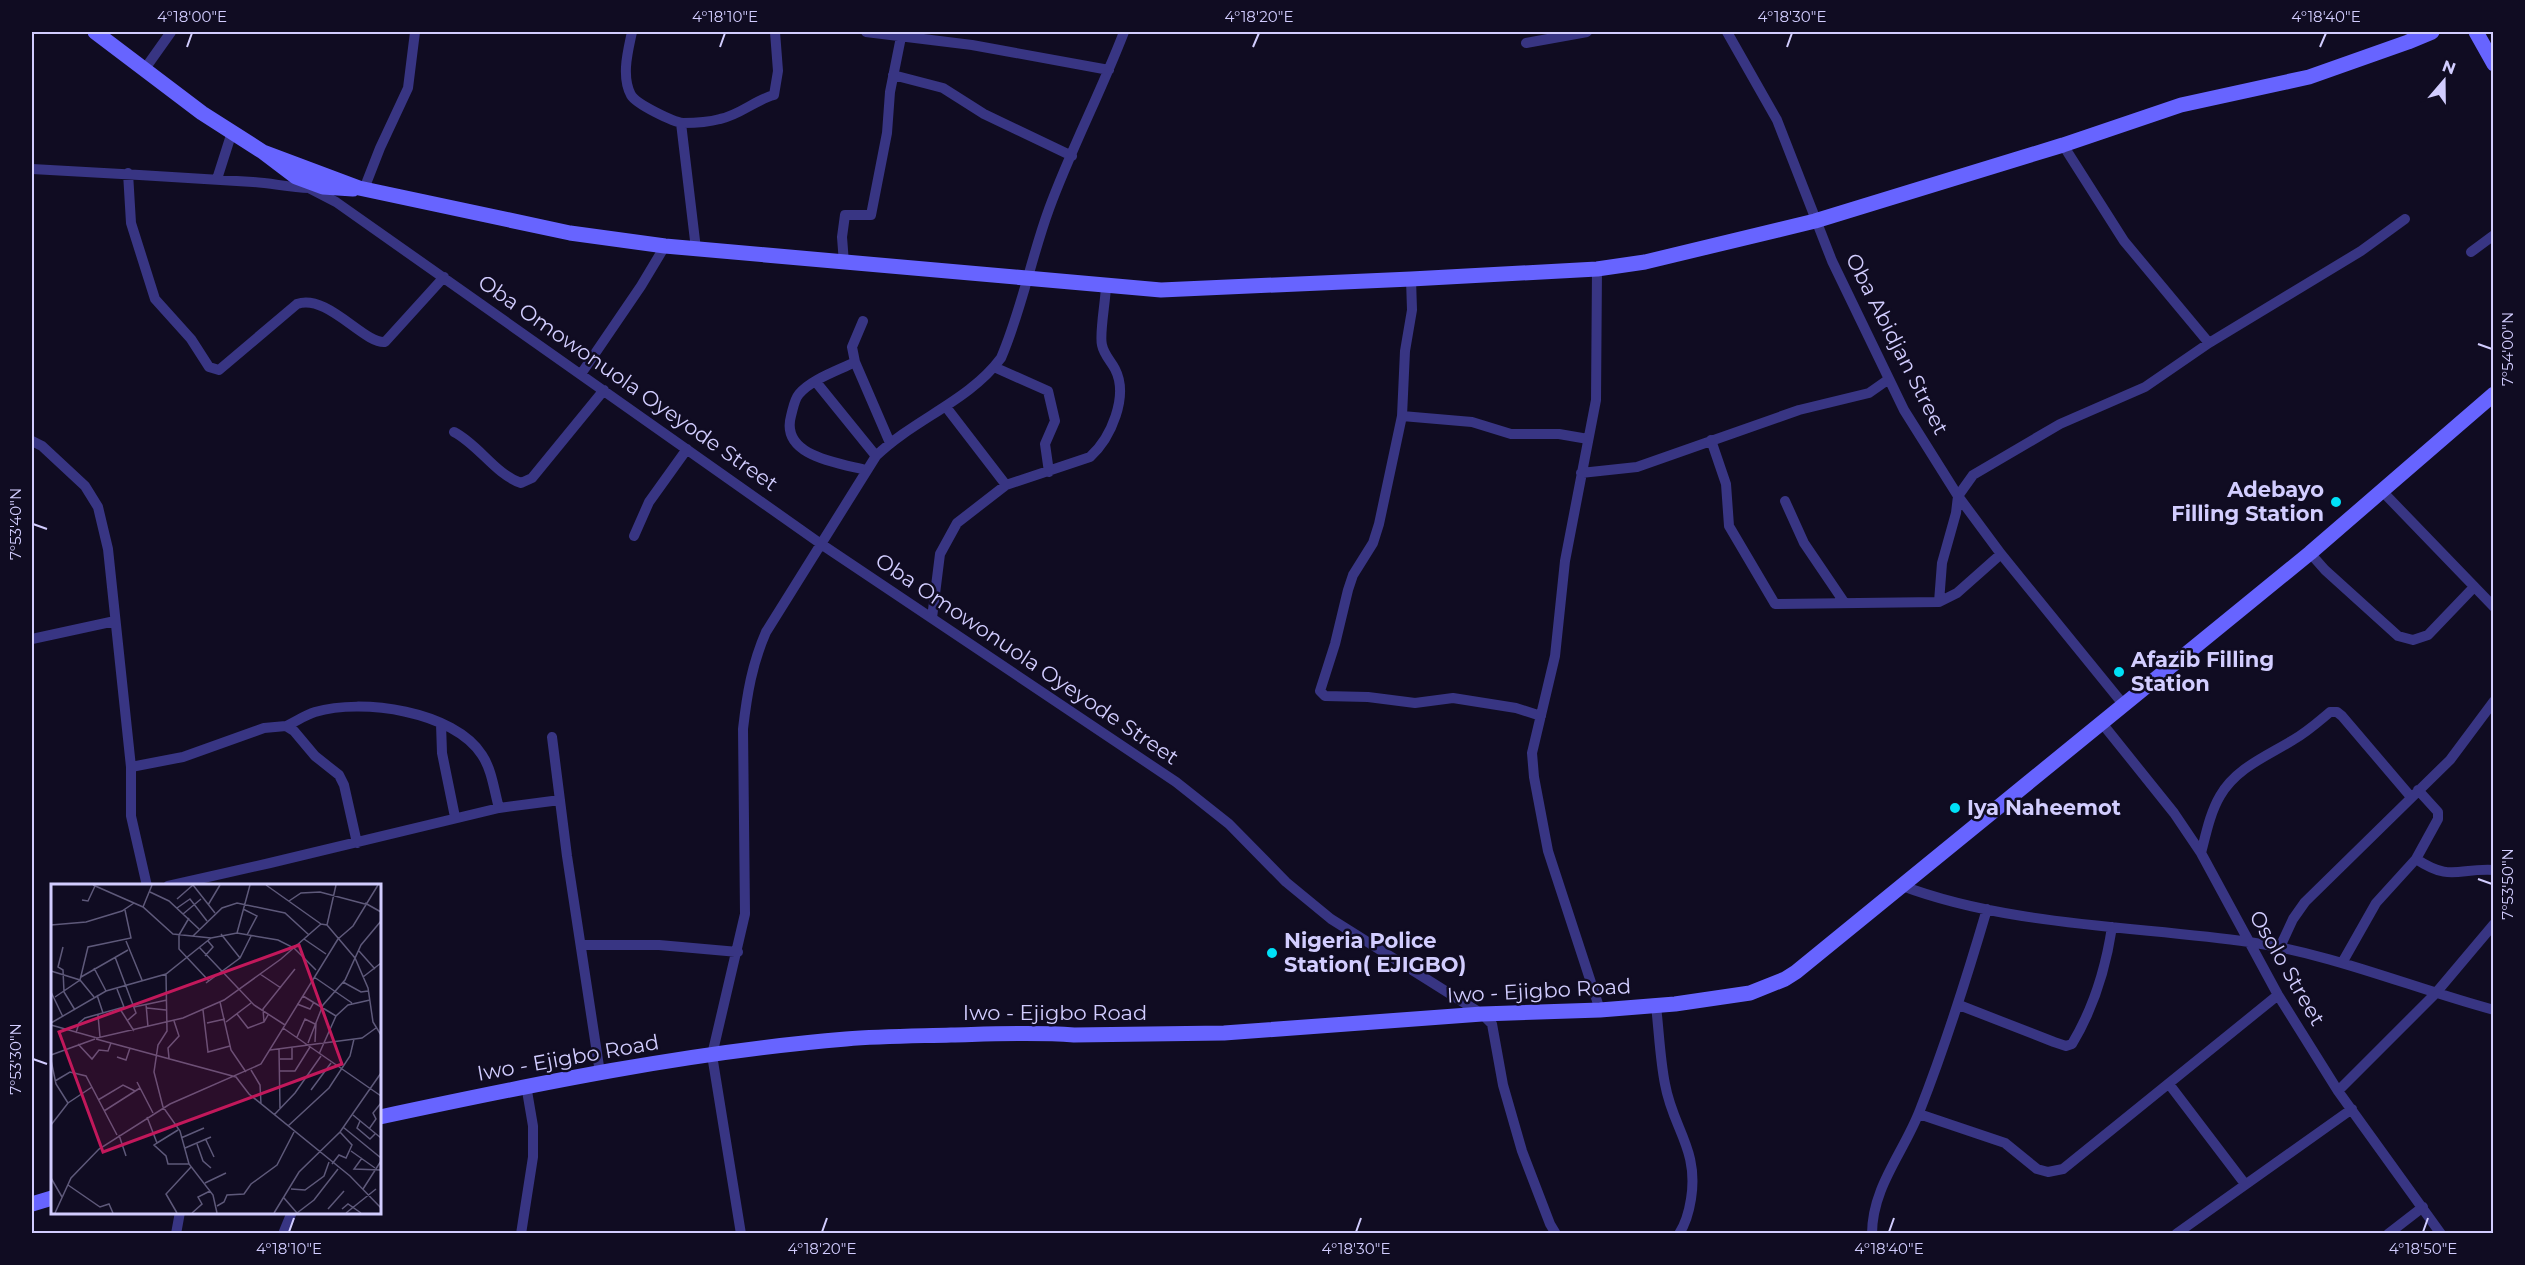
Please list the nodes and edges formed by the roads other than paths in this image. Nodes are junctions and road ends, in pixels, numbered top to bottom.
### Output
1 (95, 32) edge
2 (171, 32) edge
3 (415, 32) edge
4 (632, 32) edge
5 (775, 32) edge
6 (866, 32) edge
7 (1124, 32) edge
8 (1587, 32) edge
9 (1727, 32) edge
10 (2432, 32) edge
11 (2476, 32) edge
12 (1564, 34) edge
13 (901, 37) junction
14 (1526, 43) dead end
15 (2493, 64) edge
16 (144, 70) junction
17 (1109, 70) junction
18 (893, 75) junction
19 (681, 123) junction
20 (232, 132) junction
21 (2063, 145) junction
22 (263, 152) junction
23 (1072, 156) junction
24 (32, 169) edge
25 (128, 173) junction
26 (216, 180) junction
27 (310, 186) junction
28 (361, 189) junction
29 (2405, 219) dead end
30 (1815, 221) junction
31 (2493, 235) edge
32 (665, 246) junction
33 (696, 249) junction
34 (2471, 252) dead end
35 (844, 262) junction
36 (1597, 268) junction
37 (444, 277) junction
38 (1029, 279) junction
39 (1411, 279) junction
40 (1106, 285) junction
41 (863, 321) dead end
42 (2209, 343) junction
43 (855, 362) junction
44 (994, 367) junction
45 (581, 374) junction
46 (1889, 379) junction
47 (816, 382) junction
48 (604, 390) junction
49 (2493, 394) edge
50 (946, 407) junction
51 (1402, 416) junction
52 (454, 432) dead end
53 (1588, 439) junction
54 (1711, 440) junction
55 (32, 441) edge
56 (890, 443) junction
57 (687, 449) junction
58 (876, 456) junction
59 (866, 470) junction
60 (1049, 472) junction
61 (1581, 473) junction
62 (1006, 485) junction
63 (2382, 491) junction
64 (1958, 496) junction
65 (1785, 501) dead end
66 (634, 537) dead end
67 (821, 544) junction
68 (2310, 553) junction
69 (2001, 554) junction
70 (2474, 587) junction
71 (1939, 602) junction
72 (1844, 603) junction
73 (2493, 607) edge
74 (932, 618) junction
75 (115, 621) junction
76 (32, 639) edge
77 (2493, 701) edge
78 (2123, 704) junction
79 (1541, 716) junction
80 (2101, 723) junction
81 (441, 724) junction
82 (286, 726) junction
83 (552, 737) dead end
84 (131, 767) junction
85 (2415, 794) junction
86 (560, 800) junction
87 (499, 808) junction
88 (455, 818) junction
89 (357, 843) junction
90 (2201, 853) junction
91 (2416, 859) junction
92 (2493, 870) edge
93 (147, 884) edge
94 (172, 884) edge
95 (1900, 885) junction
96 (1987, 909) junction
97 (2493, 924) edge
98 (2112, 927) junction
99 (2249, 942) junction
100 (582, 945) junction
101 (2280, 947) junction
102 (738, 952) junction
103 (2342, 963) junction
104 (2435, 994) junction
105 (2278, 995) junction
106 (1959, 1005) junction
107 (1656, 1006) junction
108 (1600, 1010) junction
109 (2493, 1010) edge
110 (1482, 1014) junction
111 (712, 1055) junction
112 (600, 1073) junction
113 (2169, 1084) junction
114 (526, 1085) junction
115 (2338, 1091) junction
116 (2352, 1109) junction
117 (1919, 1114) junction
118 (381, 1117) edge
119 (2245, 1184) junction
120 (51, 1198) edge
121 (32, 1204) edge
122 (2422, 1207) junction
123 (180, 1214) edge
124 (291, 1214) edge
125 (176, 1233) edge
126 (283, 1233) edge
127 (521, 1233) edge
128 (741, 1233) edge
129 (1556, 1233) edge
130 (1679, 1233) edge
131 (1872, 1233) edge
132 (2176, 1233) edge
133 (2388, 1233) edge
134 (2441, 1233) edge

1 - 16 main road
2 - 16 street
3 - 28 street
4 - 19 street
5 - 19 street
6 - 13 street
7 - 17 street
8 - 12 street
9 - 30 street, Oba Abidjan Street
10 - 21 main road
11 - 15 main road
12 - 14 street
13 - 17 street
13 - 18 street
16 - 20 main road
17 - 23 street
18 - 23 street
18 - 35 street
19 - 33 street
20 - 22 main road
20 - 26 street
21 - 30 main road
21 - 42 street
22 - 27 main road
22 - 28 main road
23 - 38 street
24 - 25 street
25 - 26 street
25 - 37 street
26 - 27 street
27 - 28 main road
27 - 37 street, Oba Omowonuola Oyeyode Street
28 - 32 main road
29 - 42 street
30 - 36 main road
30 - 46 street, Oba Abidjan Street
31 - 34 street
32 - 33 main road
32 - 45 street
33 - 35 main road
35 - 38 main road
36 - 39 main road
36 - 53 street
37 - 45 street, Oba Omowonuola Oyeyode Street
38 - 40 main road
38 - 44 street
39 - 40 main road
39 - 51 street
40 - 60 street
41 - 43 street
42 - 64 street
43 - 47 street
43 - 56 street
44 - 50 street
44 - 60 street
45 - 48 street, Oba Omowonuola Oyeyode Street
46 - 54 street
46 - 64 street, Oba Abidjan Street
47 - 58 street
47 - 59 street
48 - 52 street
48 - 57 street, Oba Omowonuola Oyeyode Street
49 - 63 main road, Iwo - Ejigbo Road
50 - 56 street
50 - 62 street
51 - 53 street
51 - 79 street
53 - 61 street
54 - 61 street
54 - 72 street
55 - 75 street
56 - 58 street
57 - 66 street
57 - 67 street, Oba Omowonuola Oyeyode Street
58 - 59 street
59 - 67 street
60 - 62 street
61 - 79 street
62 - 74 street
63 - 68 main road, Iwo - Ejigbo Road
63 - 70 street
64 - 69 street, Oba Abidjan Street
64 - 71 street
65 - 72 street
67 - 74 street, Oba Omowonuola Oyeyode Street
67 - 102 street
68 - 70 street
68 - 78 main road, Iwo - Ejigbo Road
69 - 71 street
69 - 78 street, Oba Abidjan Street
70 - 73 street
71 - 72 street
74 - 110 street, Oba Omowonuola Oyeyode Street
75 - 76 street
75 - 84 street
77 - 85 street
78 - 80 main road, Iwo - Ejigbo Road
79 - 108 street
80 - 90 street, Osolo Street
80 - 95 main road, Iwo - Ejigbo Road
81 - 82 street
81 - 87 street
81 - 88 street
82 - 84 street
82 - 89 street
83 - 86 street
84 - 93 street
85 - 90 street
85 - 91 street
85 - 101 street
86 - 87 street
86 - 100 street
87 - 88 street
88 - 89 street
89 - 94 street
90 - 99 street, Osolo Street
91 - 92 street
91 - 103 street
95 - 96 street
95 - 107 main road, Iwo - Ejigbo Road
96 - 98 street
96 - 106 street
97 - 104 street
98 - 99 street
98 - 106 street
99 - 101 street
99 - 105 street, Osolo Street
100 - 102 street
100 - 112 street
101 - 103 street
102 - 111 street
103 - 104 street
104 - 109 street
104 - 115 street
105 - 113 street
105 - 115 street, Osolo Street
106 - 117 street
107 - 108 main road, Iwo - Ejigbo Road
107 - 130 street
108 - 110 main road, Iwo - Ejigbo Road
110 - 111 main road, Iwo - Ejigbo Road
110 - 129 street
111 - 112 main road, Iwo - Ejigbo Road
111 - 128 street
112 - 114 main road, Iwo - Ejigbo Road
113 - 117 street
113 - 119 street
114 - 118 main road, Iwo - Ejigbo Road
114 - 127 street
115 - 116 street, Osolo Street
116 - 119 street
116 - 122 street, Osolo Street
117 - 131 street
119 - 132 street
120 - 121 main road
122 - 133 street
122 - 134 street, Osolo Street
123 - 125 street
124 - 126 street

